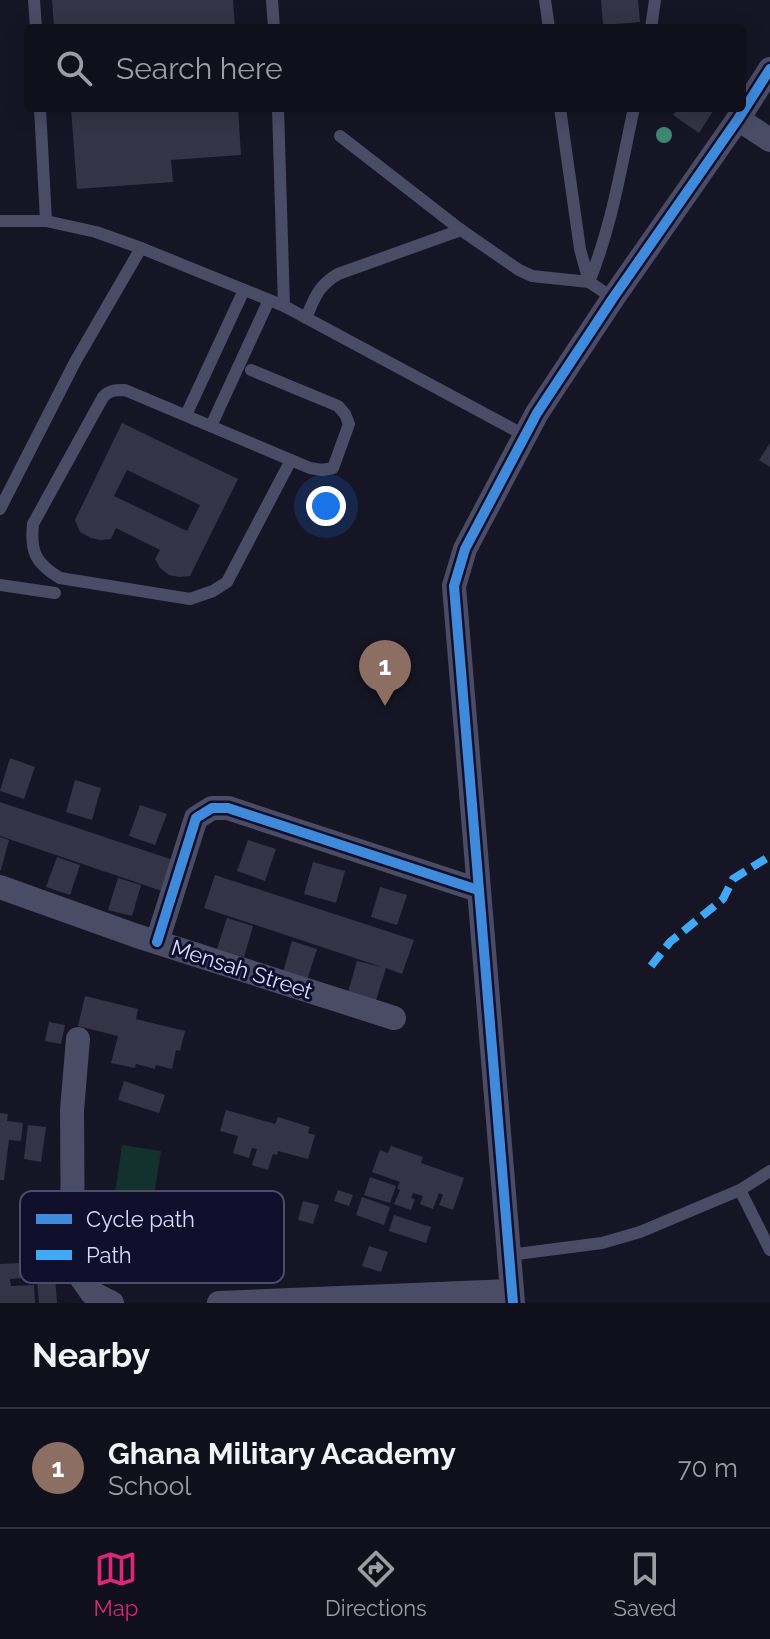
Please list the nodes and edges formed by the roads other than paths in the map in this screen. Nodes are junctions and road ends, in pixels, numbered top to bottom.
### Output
1 (34, 0) edge
2 (272, 0) edge
3 (545, 0) edge
4 (655, 0) edge
5 (36, 24) edge
6 (274, 24) edge
7 (548, 24) edge
8 (652, 24) edge
9 (770, 69) edge
10 (746, 106) edge
11 (40, 112) edge
12 (278, 112) edge
13 (561, 112) edge
14 (633, 112) edge
15 (742, 112) edge
16 (738, 119) junction
17 (340, 136) dead end
18 (770, 140) edge
19 (0, 221) edge
20 (46, 221) junction
21 (461, 230) junction
22 (141, 248) junction
23 (589, 282) junction
24 (244, 290) junction
25 (613, 298) junction
26 (269, 300) junction
27 (284, 306) junction
28 (306, 318) junction
29 (251, 370) dead end
30 (186, 415) junction
31 (211, 426) junction
32 (526, 436) junction
33 (291, 460) junction
34 (0, 509) edge
35 (0, 585) edge
36 (55, 593) dead end
37 (0, 887) edge
38 (478, 890) junction
39 (157, 942) junction
40 (394, 1018) dead end
41 (78, 1039) dead end
42 (770, 1171) edge
43 (740, 1190) junction
44 (73, 1191) edge
45 (770, 1250) edge
46 (509, 1255) junction
47 (85, 1283) edge
48 (512, 1297) edge
49 (112, 1303) edge
50 (219, 1303) edge

1 - 5 lane
2 - 6 lane
3 - 7 lane
4 - 8 lane
9 - 10 street
11 - 20 lane
12 - 27 lane
13 - 23 lane
14 - 23 lane
15 - 16 street
16 - 18 street
16 - 25 street
17 - 21 lane
19 - 20 lane
20 - 22 lane
21 - 23 lane
21 - 28 lane
22 - 24 lane
22 - 34 lane
23 - 25 lane
24 - 26 lane
24 - 30 lane
25 - 32 street
26 - 27 lane
26 - 31 lane
27 - 28 lane
28 - 32 lane
29 - 33 lane
30 - 31 lane
30 - 33 lane
31 - 33 lane
32 - 38 street
35 - 36 lane
37 - 39 street, Mensah Street
38 - 39 street
38 - 46 street
39 - 40 street, Mensah Street
41 - 44 street
42 - 43 lane
43 - 45 lane
43 - 46 lane
46 - 48 street
47 - 49 street
48 - 50 street

